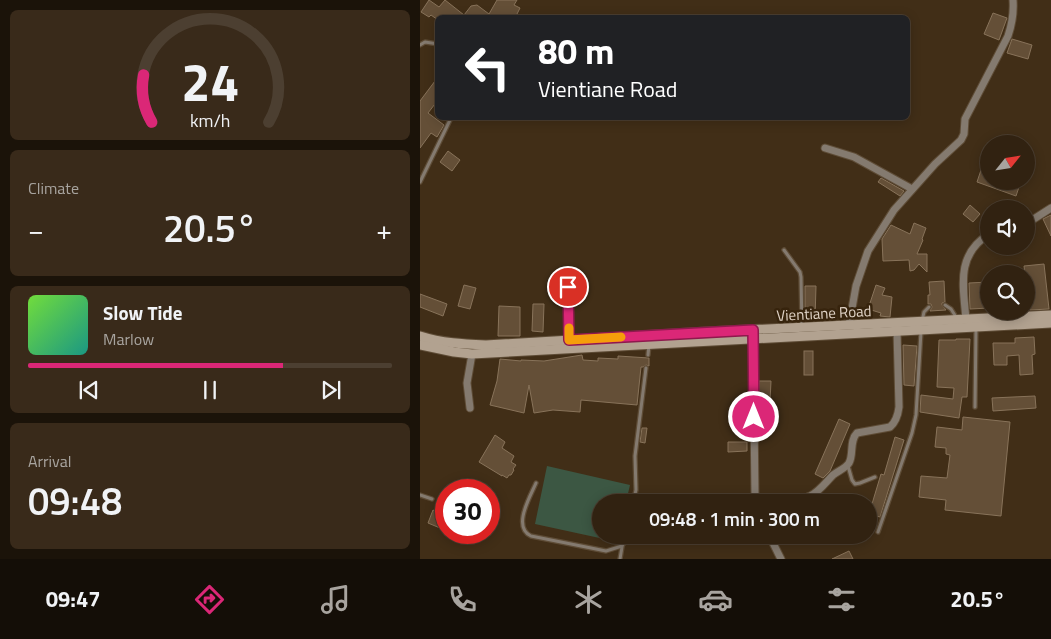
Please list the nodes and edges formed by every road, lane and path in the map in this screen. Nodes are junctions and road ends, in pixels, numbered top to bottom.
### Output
1 (1013, 0) edge
2 (420, 44) edge
3 (435, 44) edge
4 (450, 120) edge
5 (825, 148) dead end
6 (420, 182) edge
7 (912, 189) junction
8 (1051, 208) edge
9 (1035, 218) edge
10 (980, 240) edge
11 (784, 250) dead end
12 (568, 287) dead end
13 (945, 305) dead end
14 (929, 307) dead end
15 (1051, 315) edge
16 (961, 319) junction
17 (1051, 323) edge
18 (849, 325) junction
19 (922, 326) junction
20 (802, 327) junction
21 (976, 328) junction
22 (897, 331) junction
23 (753, 334) junction
24 (420, 336) edge
25 (569, 340) junction
26 (420, 345) edge
27 (649, 345) junction
28 (472, 354) junction
29 (648, 355) dead end
30 (646, 368) dead end
31 (975, 407) dead end
32 (470, 408) dead end
33 (848, 465) junction
34 (875, 477) dead end
35 (536, 483) dead end
36 (420, 494) edge
37 (635, 494) edge
38 (755, 494) edge
39 (813, 494) edge
40 (432, 499) dead end
41 (878, 532) dead end
42 (774, 544) edge
43 (622, 546) joint
44 (620, 559) edge
45 (782, 559) edge

1 - 7 street
2 - 3 lane
4 - 6 lane
5 - 7 street
7 - 18 street
8 - 9 street
10 - 16 street
11 - 20 lane
12 - 25 lane
13 - 16 lane
14 - 19 lane
15 - 16 main road, Vientiane Road
16 - 19 main road, Vientiane Road
17 - 21 main road
18 - 19 main road, Vientiane Road
18 - 20 main road, Vientiane Road
19 - 21 main road
19 - 22 main road
19 - 41 lane
20 - 23 main road, Vientiane Road
21 - 31 lane
22 - 23 main road
22 - 33 street
23 - 25 main road, Vientiane Road
23 - 27 main road
23 - 38 street
24 - 25 main road, Vientiane Road
26 - 28 main road
27 - 28 main road
27 - 29 lane
28 - 32 street
30 - 37 lane
33 - 34 lane
33 - 39 street
35 - 43 lane
36 - 40 lane
42 - 45 street
43 - 44 lane

